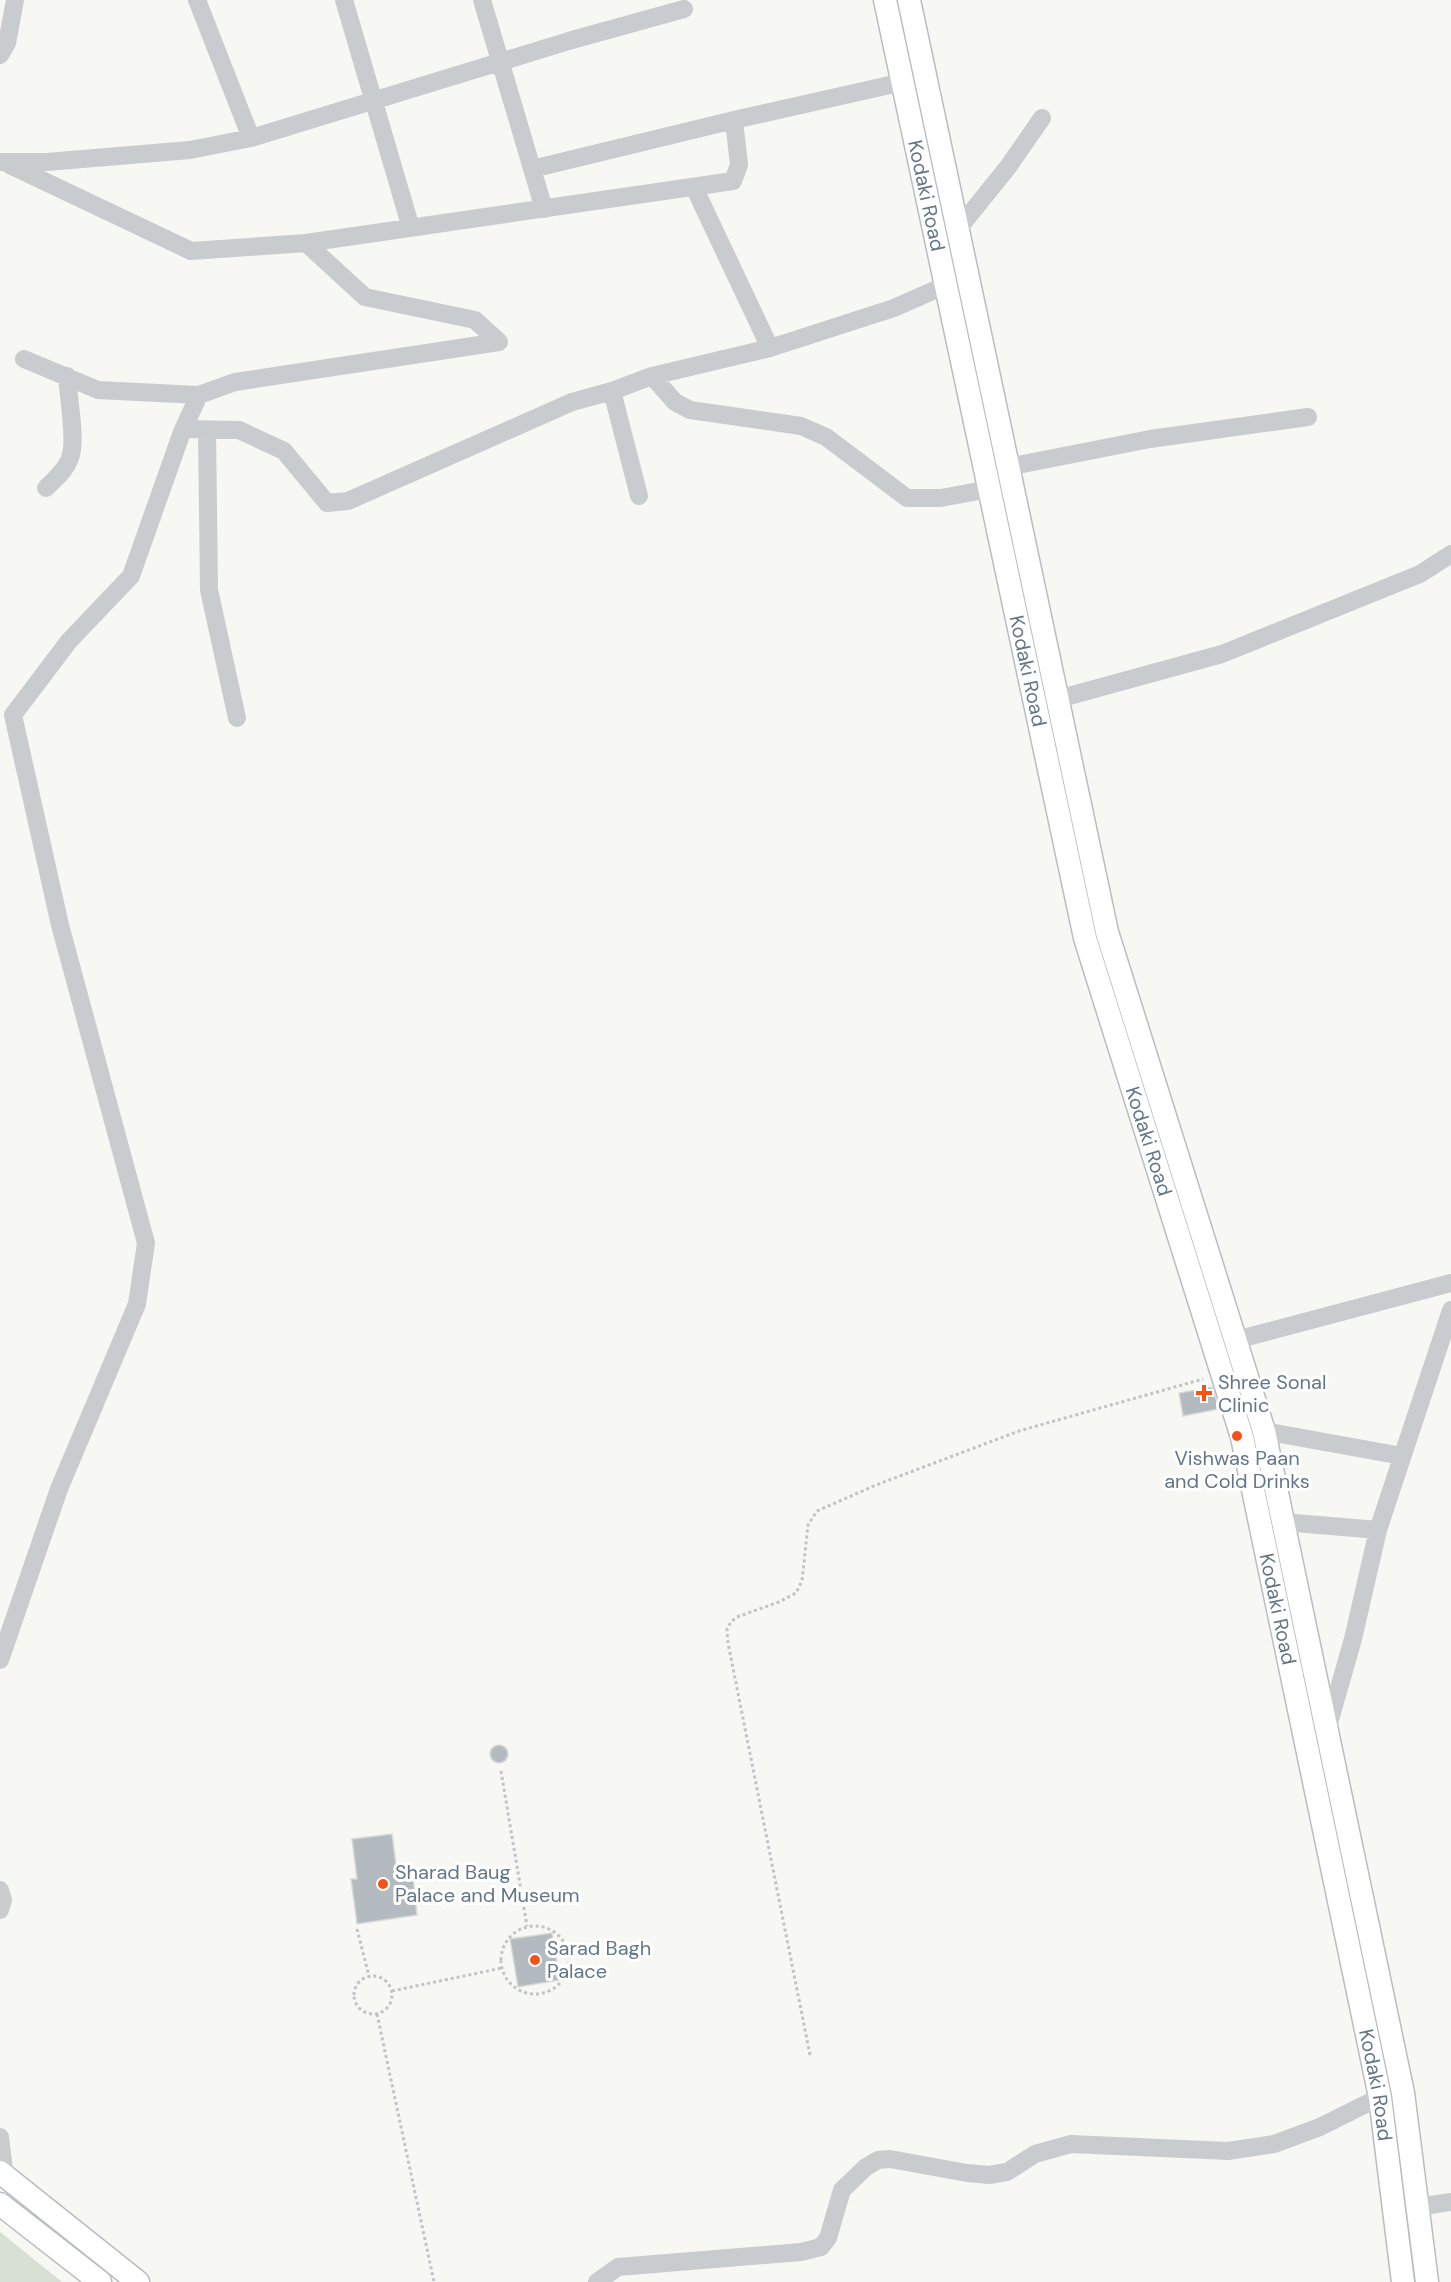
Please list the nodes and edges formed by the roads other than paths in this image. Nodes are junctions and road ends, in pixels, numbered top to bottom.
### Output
1 (15, 0) edge
2 (197, 0) edge
3 (482, 0) edge
4 (885, 0) edge
5 (909, 0) edge
6 (349, 1) edge
7 (684, 9) dead end
8 (0, 55) edge
9 (501, 61) junction
10 (903, 82) junction
11 (375, 99) junction
12 (1042, 118) dead end
13 (734, 120) junction
14 (251, 138) junction
15 (2, 162) edge
16 (532, 169) junction
17 (694, 187) junction
18 (544, 209) junction
19 (411, 228) junction
20 (958, 229) junction
21 (306, 243) junction
22 (946, 285) junction
23 (770, 348) junction
24 (24, 359) dead end
25 (67, 376) junction
26 (652, 376) junction
27 (612, 391) junction
28 (200, 395) junction
29 (1308, 417) dead end
30 (183, 429) junction
31 (207, 430) junction
32 (1008, 467) junction
33 (46, 488) dead end
34 (989, 489) junction
35 (639, 496) dead end
36 (1451, 554) edge
37 (1058, 699) junction
38 (237, 718) dead end
39 (1451, 1283) edge
40 (1451, 1310) edge
41 (1236, 1340) junction
42 (1264, 1431) junction
43 (1402, 1456) junction
44 (1283, 1522) junction
45 (1378, 1530) junction
46 (0, 1660) edge
47 (1327, 1730) junction
48 (0, 1890) edge
49 (0, 1910) edge
50 (1380, 2097) junction
51 (0, 2137) edge
52 (3, 2174) edge
53 (1451, 2202) edge
54 (0, 2204) edge
55 (1417, 2207) junction
56 (100, 2282) edge
57 (138, 2282) edge
58 (597, 2282) edge
59 (1403, 2282) edge
60 (1427, 2282) edge

1 - 8 street
2 - 14 street
3 - 9 street
4 - 10 main road, Kodaki Road
5 - 20 main road, Kodaki Road
6 - 11 street
7 - 9 street
9 - 11 street
9 - 16 street
10 - 13 street
10 - 22 main road, Kodaki Road
11 - 14 street
11 - 19 street
12 - 20 street
13 - 16 street
13 - 17 street
14 - 15 street
15 - 21 street
16 - 18 street
17 - 18 street
17 - 23 street
18 - 19 street
19 - 21 street
20 - 32 main road, Kodaki Road
21 - 28 street
22 - 23 street
22 - 34 main road, Kodaki Road
23 - 26 street
24 - 25 street
25 - 28 street
25 - 33 street
26 - 27 street
26 - 34 street
27 - 31 street
27 - 35 street
28 - 30 street
29 - 32 street
30 - 31 street
30 - 46 street
31 - 38 street
32 - 37 main road, Kodaki Road
34 - 50 main road, Kodaki Road
36 - 37 street
37 - 41 main road, Kodaki Road
39 - 41 street
40 - 43 street
41 - 42 main road, Kodaki Road
42 - 43 street
42 - 44 main road, Kodaki Road
43 - 45 street
44 - 45 street
44 - 47 main road, Kodaki Road
45 - 47 street
47 - 55 main road, Kodaki Road
48 - 49 street
50 - 58 street
50 - 59 main road, Kodaki Road
51 - 52 street
52 - 57 main road
53 - 55 street
54 - 56 main road
55 - 60 main road, Kodaki Road

